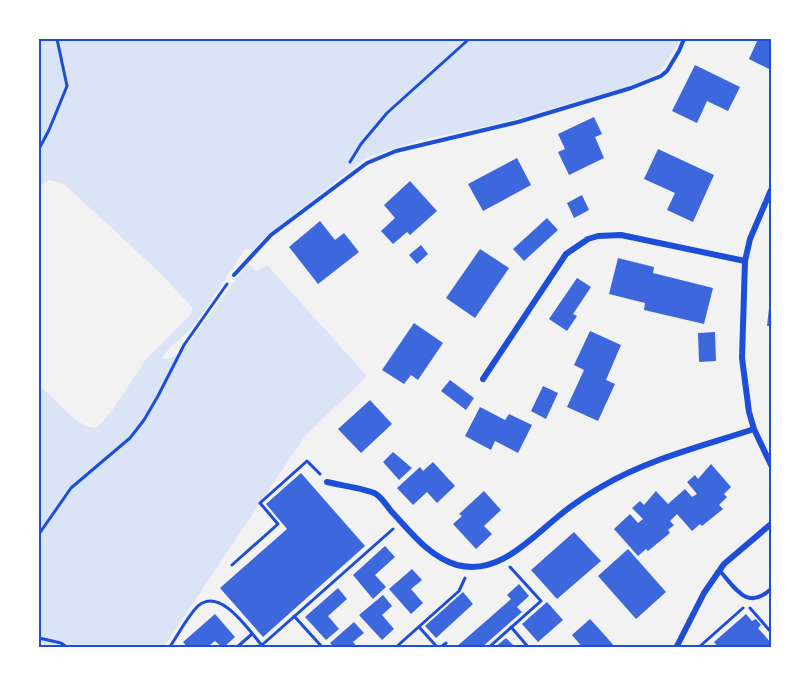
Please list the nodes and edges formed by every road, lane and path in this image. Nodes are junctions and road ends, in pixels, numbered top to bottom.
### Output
1 (57, 39) edge
2 (469, 39) edge
3 (684, 39) edge
4 (39, 149) edge
5 (350, 173) junction
6 (771, 190) edge
7 (745, 261) junction
8 (234, 275) joint
9 (483, 379) dead end
10 (754, 429) junction
11 (771, 465) edge
12 (327, 482) joint
13 (401, 521) junction
14 (771, 524) edge
15 (39, 534) edge
16 (503, 559) junction
17 (232, 565) dead end
18 (471, 567) junction
19 (720, 570) junction
20 (771, 589) edge
21 (294, 616) junction
22 (419, 627) junction
23 (511, 627) junction
24 (771, 632) edge
25 (252, 634) junction
26 (39, 638) edge
27 (446, 643) dead end
28 (263, 646) edge
29 (68, 648) edge
30 (169, 648) edge
31 (236, 648) edge
32 (323, 648) edge
33 (395, 648) edge
34 (439, 648) edge
35 (488, 648) edge
36 (529, 648) edge
37 (676, 648) edge
38 (698, 648) edge

1 - 4 path
2 - 5 path
3 - 5 lane
5 - 8 lane
6 - 7 street
7 - 9 street
7 - 10 street
8 - 15 path
10 - 11 street
10 - 16 street
12 - 13 street
12 - 17 path
13 - 18 street
13 - 21 path
14 - 19 street
16 - 18 street
16 - 23 path
18 - 22 path
19 - 20 lane
19 - 37 street
21 - 28 path
21 - 32 path
22 - 33 path
22 - 34 path
23 - 35 path
23 - 36 path
24 - 38 path
25 - 28 path
25 - 30 path
25 - 31 path
26 - 29 path
27 - 34 path

